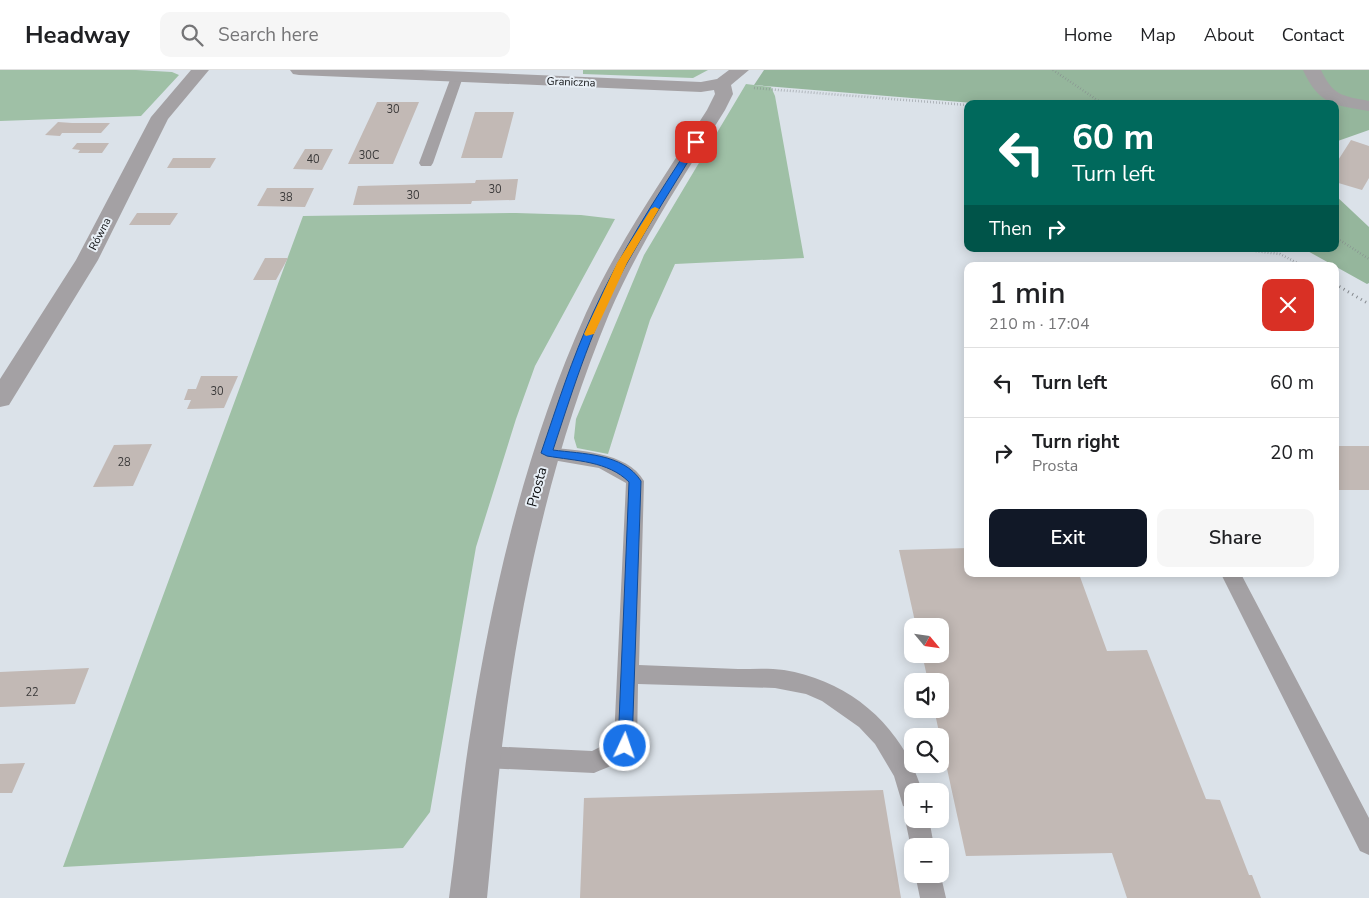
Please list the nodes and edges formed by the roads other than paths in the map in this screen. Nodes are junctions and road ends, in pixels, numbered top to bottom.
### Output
1 (200, 70) edge
2 (299, 70) edge
3 (1312, 70) edge
4 (457, 77) junction
5 (731, 77) edge
6 (1369, 106) edge
7 (426, 163) dead end
8 (0, 399) edge
9 (547, 453) junction
10 (1233, 577) edge
11 (628, 674) junction
12 (484, 757) junction
13 (907, 783) edge
14 (1369, 843) edge
15 (930, 883) edge
16 (468, 898) edge
17 (933, 898) edge

1 - 8 street, Równa
2 - 4 street, Graniczna
3 - 6 street
4 - 5 street, Graniczna
4 - 7 lane
5 - 9 street, Prosta
9 - 11 lane
9 - 12 street, Prosta
10 - 14 lane
11 - 12 lane
11 - 13 lane
12 - 16 street, Prosta
15 - 17 lane

